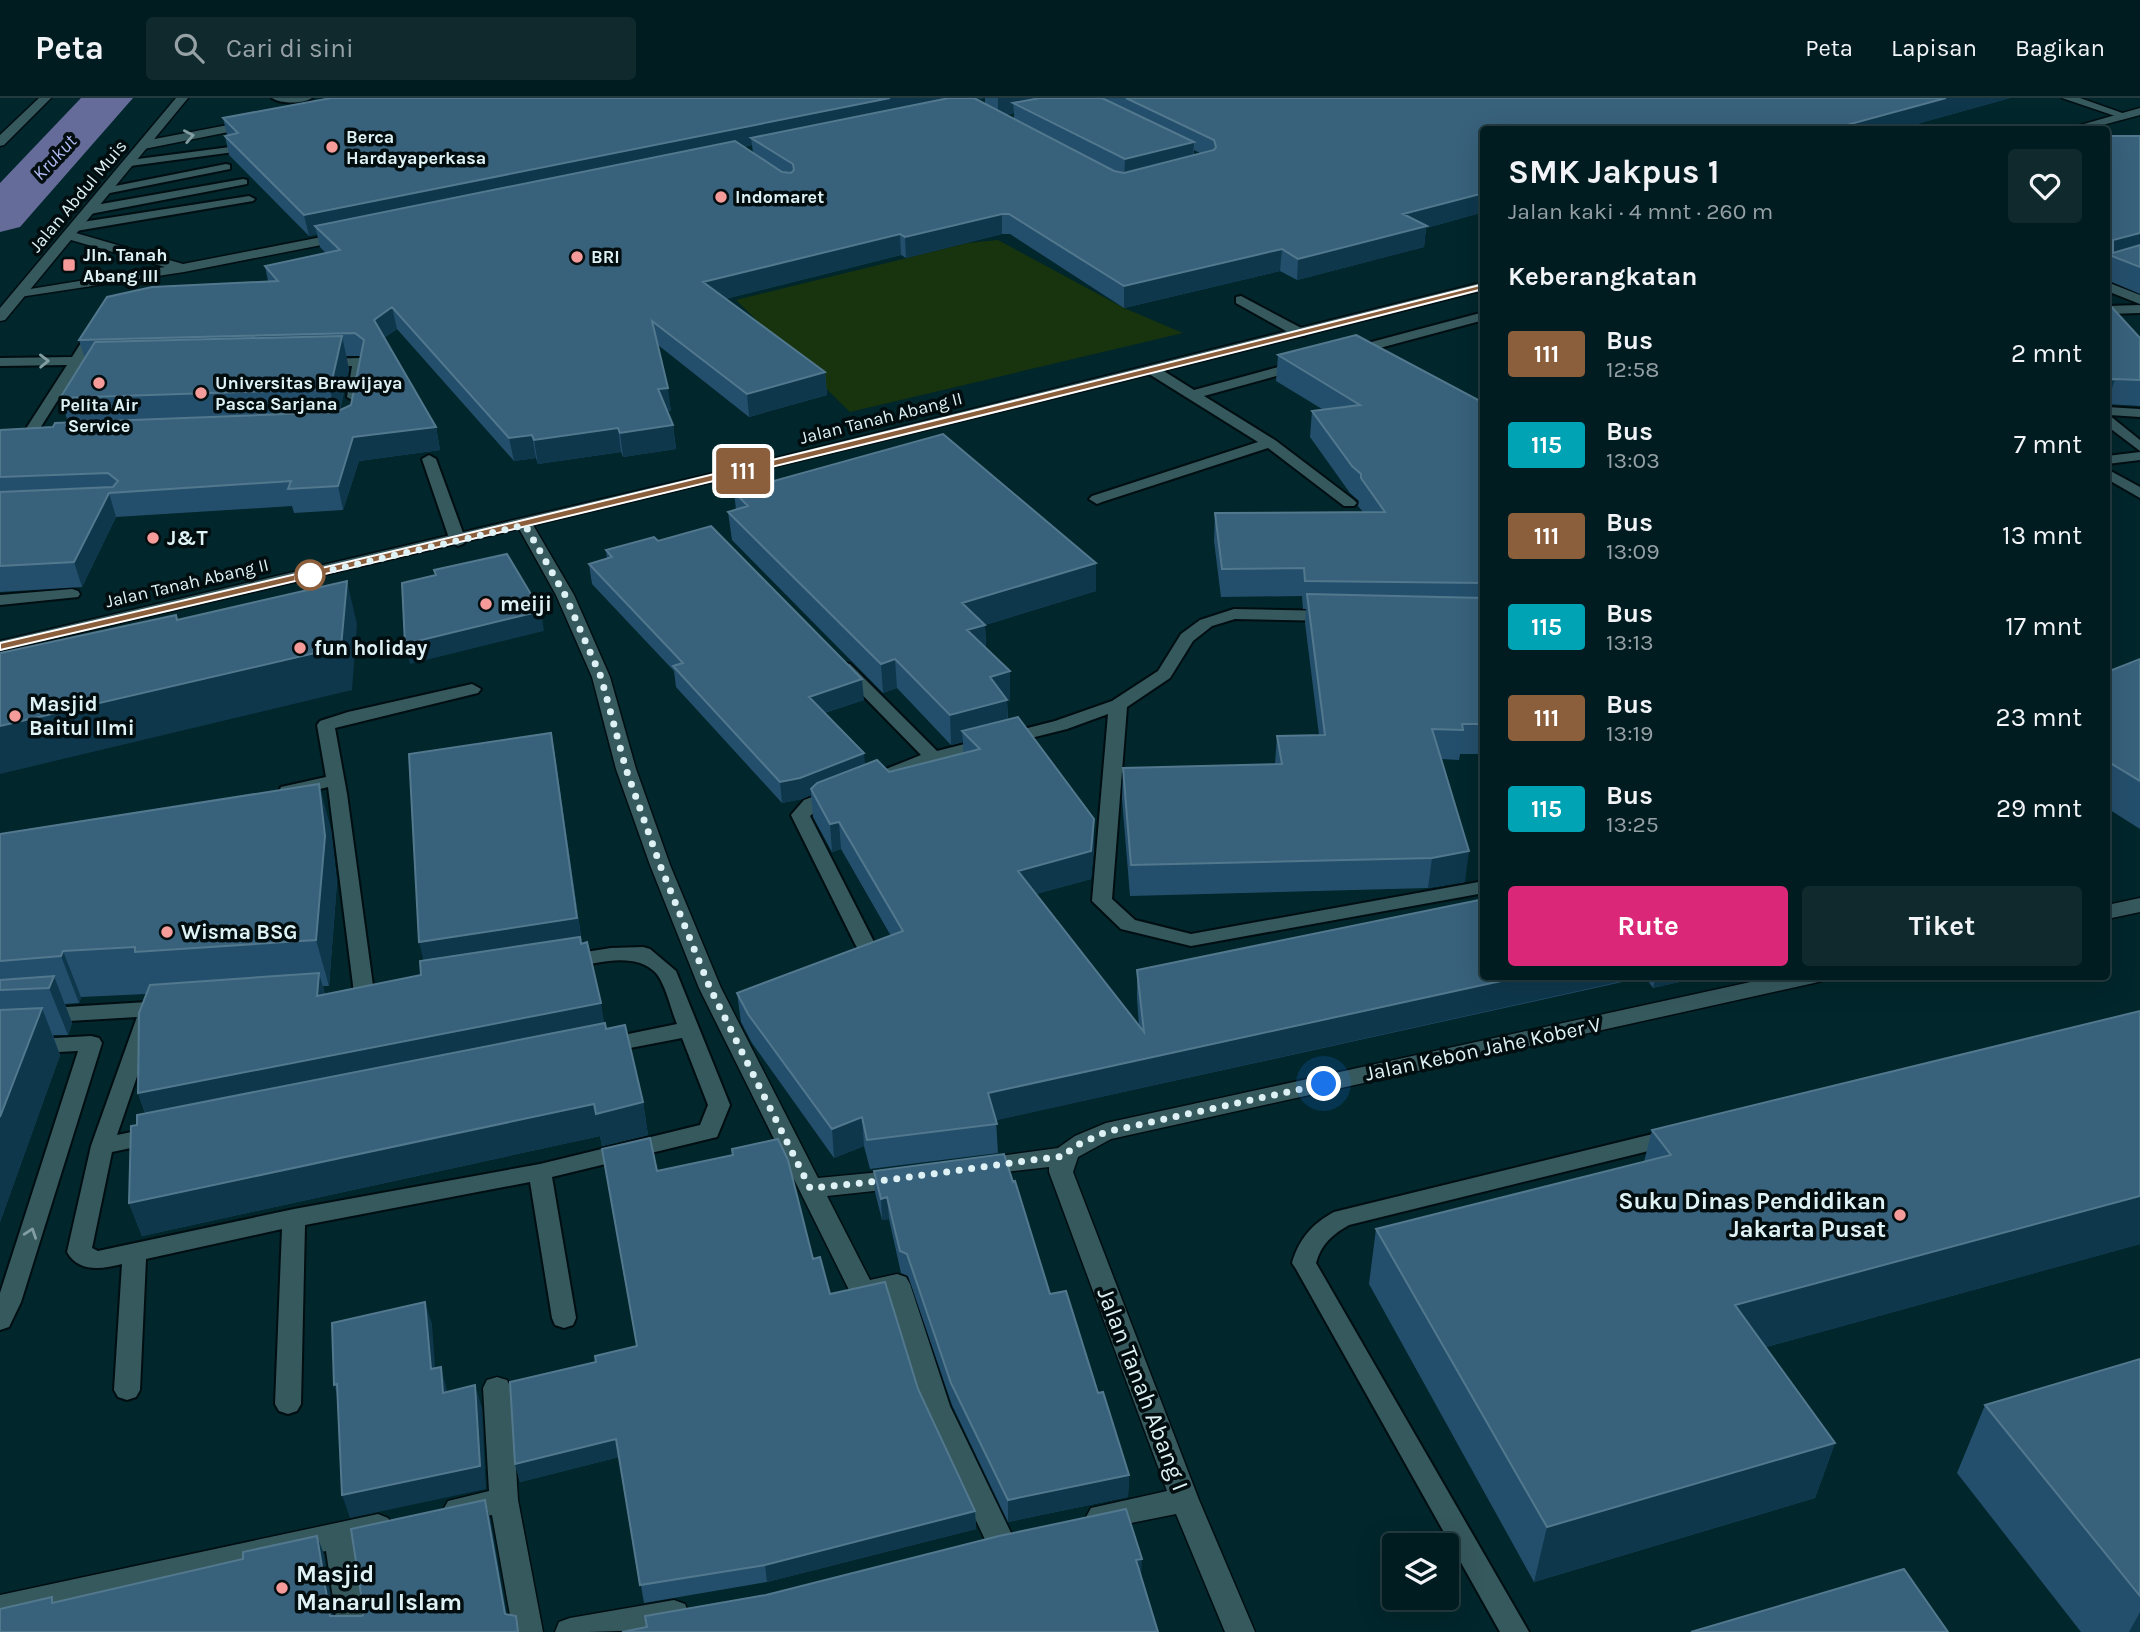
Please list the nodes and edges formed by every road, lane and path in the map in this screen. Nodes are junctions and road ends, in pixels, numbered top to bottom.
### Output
1 (45, 98) edge
2 (182, 98) edge
3 (277, 98) edge
4 (307, 98) edge
5 (2068, 98) edge
6 (2140, 111) edge
7 (2122, 116) junction
8 (2140, 121) edge
9 (260, 122) edge
10 (2084, 126) edge
11 (0, 142) edge
12 (144, 145) junction
13 (230, 150) edge
14 (130, 163) junction
15 (226, 167) edge
16 (243, 182) edge
17 (105, 191) junction
18 (249, 199) dead end
19 (90, 210) junction
20 (72, 231) junction
21 (361, 233) edge
22 (184, 268) junction
23 (1480, 287) edge
24 (2110, 287) edge
25 (18, 295) junction
26 (1241, 300) dead end
27 (2140, 300) edge
28 (2140, 309) edge
29 (2110, 310) edge
30 (107, 313) edge
31 (0, 317) edge
32 (1480, 317) edge
33 (1300, 333) junction
34 (1338, 355) edge
35 (0, 362) edge
36 (311, 363) edge
37 (1311, 363) edge
38 (73, 365) junction
39 (124, 368) edge
40 (1154, 371) junction
41 (1191, 395) junction
42 (2110, 411) edge
43 (2140, 413) edge
44 (352, 416) edge
45 (2110, 422) edge
46 (25, 441) edge
47 (1270, 443) junction
48 (2140, 447) edge
49 (2140, 456) edge
50 (429, 459) edge
51 (2110, 460) edge
52 (2110, 475) edge
53 (2140, 494) edge
54 (1097, 499) dead end
55 (1349, 503) dead end
56 (525, 525) junction
57 (458, 541) junction
58 (72, 594) edge
59 (0, 600) edge
60 (1345, 616) edge
61 (0, 646) edge
62 (836, 659) edge
63 (472, 689) dead end
64 (1118, 705) junction
65 (933, 757) junction
66 (334, 780) junction
67 (267, 796) edge
68 (1480, 888) edge
69 (2140, 905) edge
70 (2110, 911) edge
71 (865, 944) edge
72 (543, 965) edge
73 (1796, 980) edge
74 (392, 988) edge
75 (364, 993) junction
76 (338, 995) edge
77 (191, 1006) edge
78 (150, 1009) junction
79 (0, 1018) edge
80 (689, 1029) junction
81 (0, 1048) edge
82 (580, 1051) edge
83 (184, 1130) edge
84 (1694, 1132) edge
85 (102, 1146) junction
86 (1069, 1151) junction
87 (540, 1172) junction
88 (810, 1188) junction
89 (294, 1219) junction
90 (134, 1254) junction
91 (564, 1318) dead end
92 (0, 1320) edge
93 (497, 1388) dead end
94 (127, 1390) dead end
95 (288, 1404) dead end
96 (504, 1500) junction
97 (1185, 1500) junction
98 (1067, 1524) edge
99 (338, 1536) junction
100 (1000, 1539) edge
101 (0, 1609) edge
102 (702, 1610) edge
103 (353, 1632) edge
104 (527, 1632) edge
105 (570, 1632) edge
106 (1240, 1632) edge
107 (1516, 1632) edge

1 - 11 street
2 - 12 street, Jalan Abdul Muis
3 - 4 lane
5 - 7 street
6 - 7 street
7 - 8 street
7 - 10 street
12 -> 9 street
12 - 14 street, Jalan Abdul Muis
13 - 14 lane
14 - 17 street, Jalan Abdul Muis
15 - 17 lane
16 - 19 lane
17 - 19 street, Jalan Abdul Muis
18 - 20 lane
19 - 20 street, Jalan Abdul Muis
20 - 22 street
20 - 25 street, Jalan Abdul Muis
21 - 22 street
22 - 25 street
23 - 33 street, Jalan Tanah Abang II
24 - 27 lane
25 - 31 street, Jalan Abdul Muis
26 - 33 lane
28 - 29 lane
30 - 38 lane
32 - 34 lane
33 - 40 street, Jalan Tanah Abang II
35 -> 38 lane
36 - 44 lane
37 - 41 lane
38 - 39 lane
38 - 46 lane
40 - 41 lane
40 - 56 street, Jalan Tanah Abang II
41 - 47 lane
42 - 43 lane
45 - 48 lane
47 - 54 lane
47 - 55 lane
49 - 51 lane
50 - 57 lane
52 - 53 lane
56 - 57 street, Jalan Tanah Abang II
56 - 88 street
57 - 61 street, Jalan Tanah Abang II
58 - 59 lane
60 - 64 lane
62 - 65 lane
63 - 66 lane
64 - 65 lane
64 - 68 lane
65 - 71 lane
66 - 67 lane
66 - 75 lane
69 - 70 street
72 - 80 lane
73 - 86 street, Jalan Kebon Jahe Kober V
74 - 75 lane
75 - 76 lane
77 - 78 lane
78 - 79 lane
78 - 85 lane
80 - 82 lane
80 - 87 lane
92 -> 81 lane
83 - 85 lane
84 - 107 lane
85 - 90 lane
86 - 88 street, Jalan Kebon Jahe Kober V
86 - 97 street, Jalan Tanah Abang I
87 - 89 lane
87 - 91 lane
88 - 100 street
89 - 90 lane
89 - 95 lane
90 - 94 lane
93 - 96 street
96 - 99 street
96 - 104 street
97 - 98 street
97 - 106 street, Jalan Tanah Abang I
99 - 101 street
99 - 103 street
102 - 105 street

